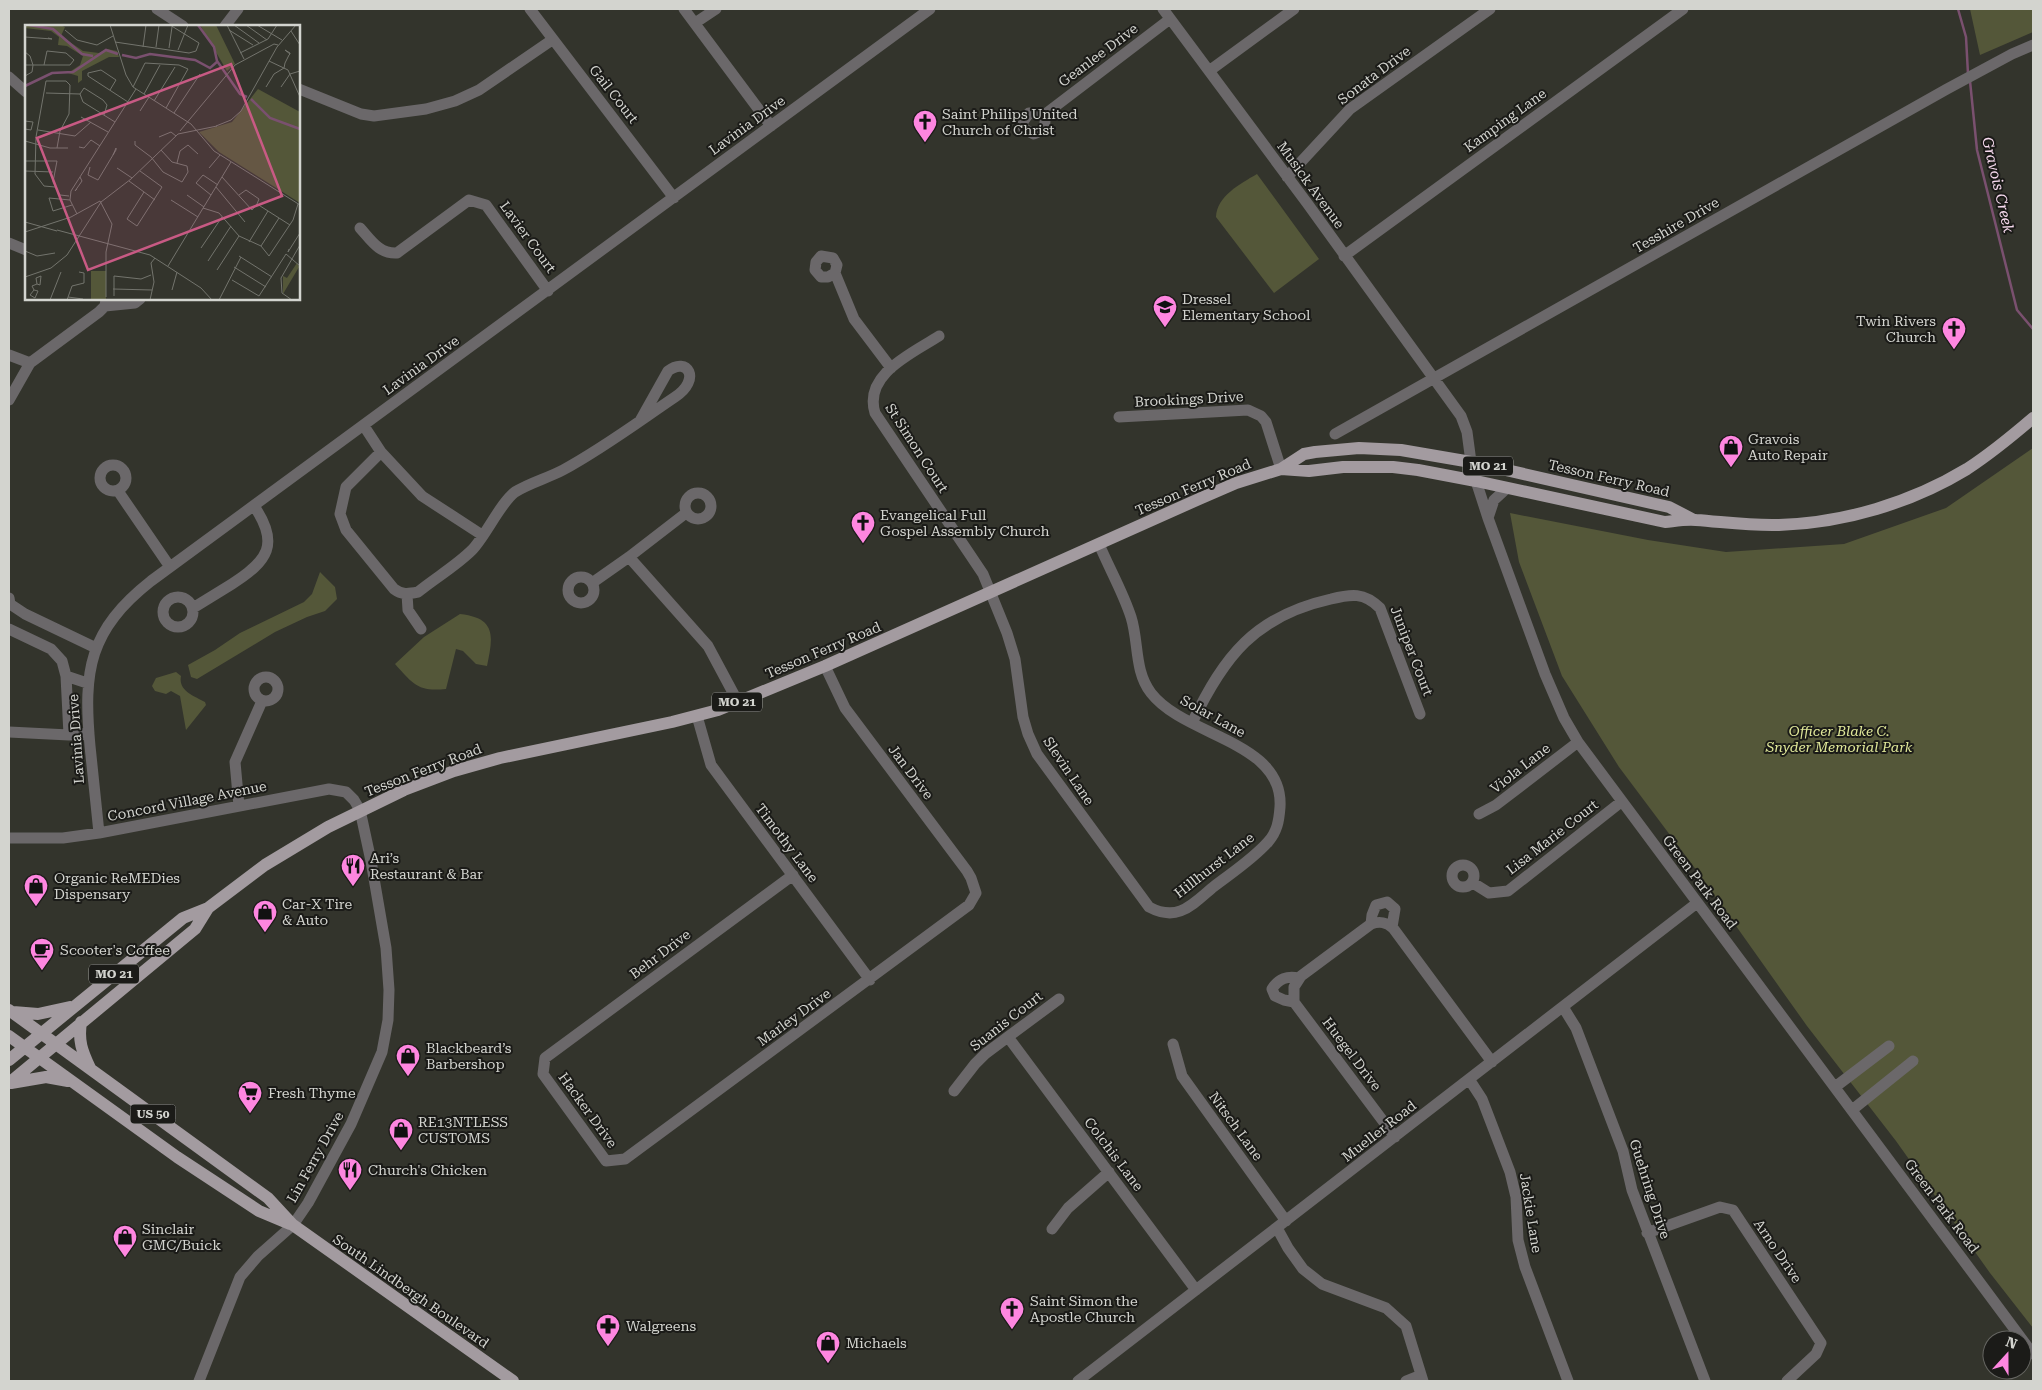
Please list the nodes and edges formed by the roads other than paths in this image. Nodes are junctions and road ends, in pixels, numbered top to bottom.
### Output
1 (156, 9) edge
2 (238, 9) edge
3 (530, 9) edge
4 (684, 9) edge
5 (716, 9) edge
6 (930, 9) edge
7 (1162, 9) edge
8 (1294, 9) edge
9 (1490, 9) edge
10 (1683, 9) edge
11 (1170, 19) junction
12 (695, 24) junction
13 (182, 25) edge
14 (226, 25) edge
15 (552, 40) junction
16 (2033, 45) edge
17 (1209, 71) junction
18 (9, 78) edge
19 (300, 89) edge
20 (25, 91) edge
21 (1044, 115) dead end
22 (770, 126) junction
23 (1287, 176) junction
24 (674, 198) junction
25 (360, 228) dead end
26 (9, 243) edge
27 (25, 250) edge
28 (1344, 256) junction
29 (835, 273) dead end
30 (548, 291) junction
31 (139, 300) edge
32 (106, 302) edge
33 (939, 336) dead end
34 (9, 355) edge
35 (30, 363) junction
36 (890, 368) junction
37 (1435, 379) junction
38 (9, 400) edge
39 (1119, 417) dead end
40 (2033, 418) edge
41 (640, 421) junction
42 (364, 426) junction
43 (1335, 434) dead end
44 (381, 452) junction
45 (1471, 462) junction
46 (1282, 469) junction
47 (1476, 481) junction
48 (1507, 488) junction
49 (118, 491) dead end
50 (254, 506) junction
51 (686, 513) dead end
52 (1488, 518) junction
53 (1694, 520) junction
54 (482, 536) junction
55 (1099, 544) junction
56 (629, 557) junction
57 (170, 567) junction
58 (592, 583) dead end
59 (990, 592) junction
60 (407, 594) junction
61 (9, 598) edge
62 (193, 608) dead end
63 (9, 629) edge
64 (422, 629) dead end
65 (96, 648) junction
66 (825, 666) junction
67 (66, 676) junction
68 (87, 683) junction
69 (262, 700) dead end
70 (738, 702) junction
71 (1420, 714) dead end
72 (697, 716) junction
73 (1192, 723) junction
74 (9, 732) edge
75 (89, 733) junction
76 (69, 734) junction
77 (1578, 742) junction
78 (1280, 797) joint
79 (1621, 802) junction
80 (240, 806) junction
81 (360, 810) junction
82 (1479, 814) dead end
83 (99, 833) junction
84 (9, 838) edge
85 (793, 875) junction
86 (1473, 883) dead end
87 (976, 894) joint
88 (1697, 903) junction
89 (208, 908) junction
90 (1161, 913) joint
91 (1371, 924) junction
92 (1388, 925) junction
93 (870, 980) junction
94 (1297, 982) junction
95 (1060, 999) dead end
96 (1294, 1002) junction
97 (75, 1006) junction
98 (1563, 1006) junction
99 (10, 1011) edge
100 (82, 1022) junction
101 (41, 1033) junction
102 (9, 1036) edge
103 (1008, 1038) junction
104 (55, 1044) junction
105 (1173, 1044) dead end
106 (1890, 1046) dead end
107 (24, 1047) junction
108 (39, 1058) junction
109 (545, 1058) joint
110 (9, 1060) edge
111 (1913, 1061) dead end
112 (1492, 1062) junction
113 (91, 1070) junction
114 (1470, 1079) junction
115 (71, 1081) junction
116 (9, 1083) edge
117 (1836, 1087) junction
118 (954, 1091) dead end
119 (1852, 1110) junction
120 (1395, 1137) junction
121 (625, 1159) joint
122 (1109, 1172) junction
123 (293, 1224) junction
124 (1282, 1224) junction
125 (1052, 1228) dead end
126 (1647, 1233) junction
127 (1196, 1290) junction
128 (2033, 1354) edge
129 (1422, 1378) edge
130 (199, 1381) edge
131 (512, 1381) edge
132 (1078, 1381) edge
133 (1406, 1381) edge
134 (1568, 1381) edge
135 (1705, 1381) edge
136 (1789, 1381) edge

1 - 13 street
2 - 14 street
3 - 15 street, Gail Court
4 - 12 street
5 - 12 street
6 - 22 street, Lavinia Drive
7 - 11 street, Musick Avenue
8 - 17 street
9 - 23 street, Sonata Drive
10 - 28 street, Kamping Lane
11 - 17 street, Musick Avenue
11 - 21 street, Geanlee Drive
12 - 22 street
15 - 19 street
15 - 24 street, Gail Court
16 - 37 street, Tesshire Drive
17 - 23 street, Musick Avenue
18 - 20 street
22 - 24 street, Lavinia Drive
23 - 28 street, Musick Avenue
24 - 30 street, Lavinia Drive
25 - 30 street, Lavier Court
26 - 27 street
28 - 37 street, Musick Avenue
29 - 36 street
30 - 42 street, Lavinia Drive
31 - 32 street
32 - 35 street
33 - 36 street, St Simon Court
34 - 35 street
35 - 38 street
36 - 59 street, St Simon Court
37 - 43 street, Tesshire Drive
37 - 45 street, Green Park Road
39 - 46 street, Brookings Drive
40 - 53 main road, Tesson Ferry Road / MO 21
41 - 41 street
41 - 54 street
42 - 44 street
42 - 50 street, Lavinia Drive
44 - 54 street
44 - 60 street
45 - 46 main road, Tesson Ferry Road / MO 21
45 - 47 street, Green Park Road
45 - 53 main road, Tesson Ferry Road / MO 21
46 - 47 main road, Tesson Ferry Road / MO 21
46 - 55 main road, Tesson Ferry Road / MO 21
47 - 48 main road, Tesson Ferry Road / MO 21
47 - 52 street, Green Park Road
48 - 52 street
48 - 53 main road, Tesson Ferry Road / MO 21
49 - 57 street
50 - 57 street, Lavinia Drive
50 - 62 street
51 - 56 street
52 - 77 street, Green Park Road
54 - 60 street
55 - 59 main road, Tesson Ferry Road / MO 21
55 - 73 street, Solar Lane
56 - 58 street
56 - 70 street
57 - 65 street, Lavinia Drive
59 - 66 main road, Tesson Ferry Road / MO 21
59 - 90 street, Slevin Lane
60 - 64 street
61 - 65 street
63 - 67 street
65 - 68 street, Lavinia Drive
66 - 70 main road, Tesson Ferry Road / MO 21
66 - 87 street, Jan Drive
67 - 68 street
67 - 76 street
68 - 75 street, Lavinia Drive
69 - 80 street
70 - 72 main road, Tesson Ferry Road / MO 21
71 - 73 street, Juniper Court
72 - 81 main road, Tesson Ferry Road / MO 21
72 - 85 street, Timothy Lane
73 - 78 street, Solar Lane
74 - 76 street
75 - 76 street
75 - 83 street, Lavinia Drive
77 - 79 street, Green Park Road
77 - 82 street, Viola Lane
78 - 90 street, Hillhurst Lane
79 - 86 street, Lisa Marie Court
79 - 88 street, Green Park Road
80 - 81 street, Concord Village Avenue
80 - 83 street, Concord Village Avenue
81 - 89 main road, Tesson Ferry Road / MO 21
81 - 123 street, Lin Ferry Drive
83 - 84 street, Concord Village Avenue
85 - 93 street, Timothy Lane
85 - 109 street, Behr Drive
87 - 93 street, Marley Drive
88 - 98 street, Mueller Road
88 - 117 street, Green Park Road
89 - 97 main road, Tesson Ferry Road / MO 21
89 - 100 main road, Tesson Ferry Road / MO 21
91 - 92 street
91 - 92 street
91 - 94 street
92 - 112 street
93 - 121 street, Marley Drive
94 - 96 street
94 - 96 street
95 - 103 street, Suanis Court
96 - 120 street, Huegel Drive
97 - 99 main road
97 - 101 main road, Tesson Ferry Road / MO 21
98 - 112 street, Mueller Road
98 - 126 street, Guehring Drive
99 - 101 main road, South Lindbergh Boulevard / US 50
100 - 104 main road, Tesson Ferry Road / MO 21
100 - 113 main road
101 - 104 main road, South Lindbergh Boulevard / US 50
101 - 107 main road, Tesson Ferry Road / MO 21
102 - 107 main road, South Lindbergh Boulevard / US 50
103 - 118 street, Suanis Court
103 - 122 street, Colchis Lane
104 - 108 main road, Tesson Ferry Road / MO 21
104 - 113 main road, South Lindbergh Boulevard / US 50
105 - 124 street, Nitsch Lane
106 - 117 street
107 - 108 main road, South Lindbergh Boulevard / US 50
107 - 110 main road, Tesson Ferry Road / MO 21
108 - 115 main road, South Lindbergh Boulevard / US 50
108 - 116 main road, Tesson Ferry Road / MO 21
109 - 121 street, Hacker Drive
111 - 119 street
112 - 114 street, Mueller Road
113 - 123 main road, South Lindbergh Boulevard / US 50
114 - 120 street, Mueller Road
114 - 134 street, Jackie Lane
115 - 116 main road
115 - 123 main road, South Lindbergh Boulevard / US 50
117 - 119 street, Green Park Road
119 - 128 street, Green Park Road
120 - 124 street, Mueller Road
122 - 125 street
122 - 127 street, Colchis Lane
123 - 130 street, Lin Ferry Drive
123 - 131 main road, South Lindbergh Boulevard / US 50
124 - 127 street, Mueller Road
124 - 129 street, Nitsch Lane
126 - 135 street, Guehring Drive
126 - 136 street, Arno Drive
127 - 132 street, Mueller Road
129 - 133 street

